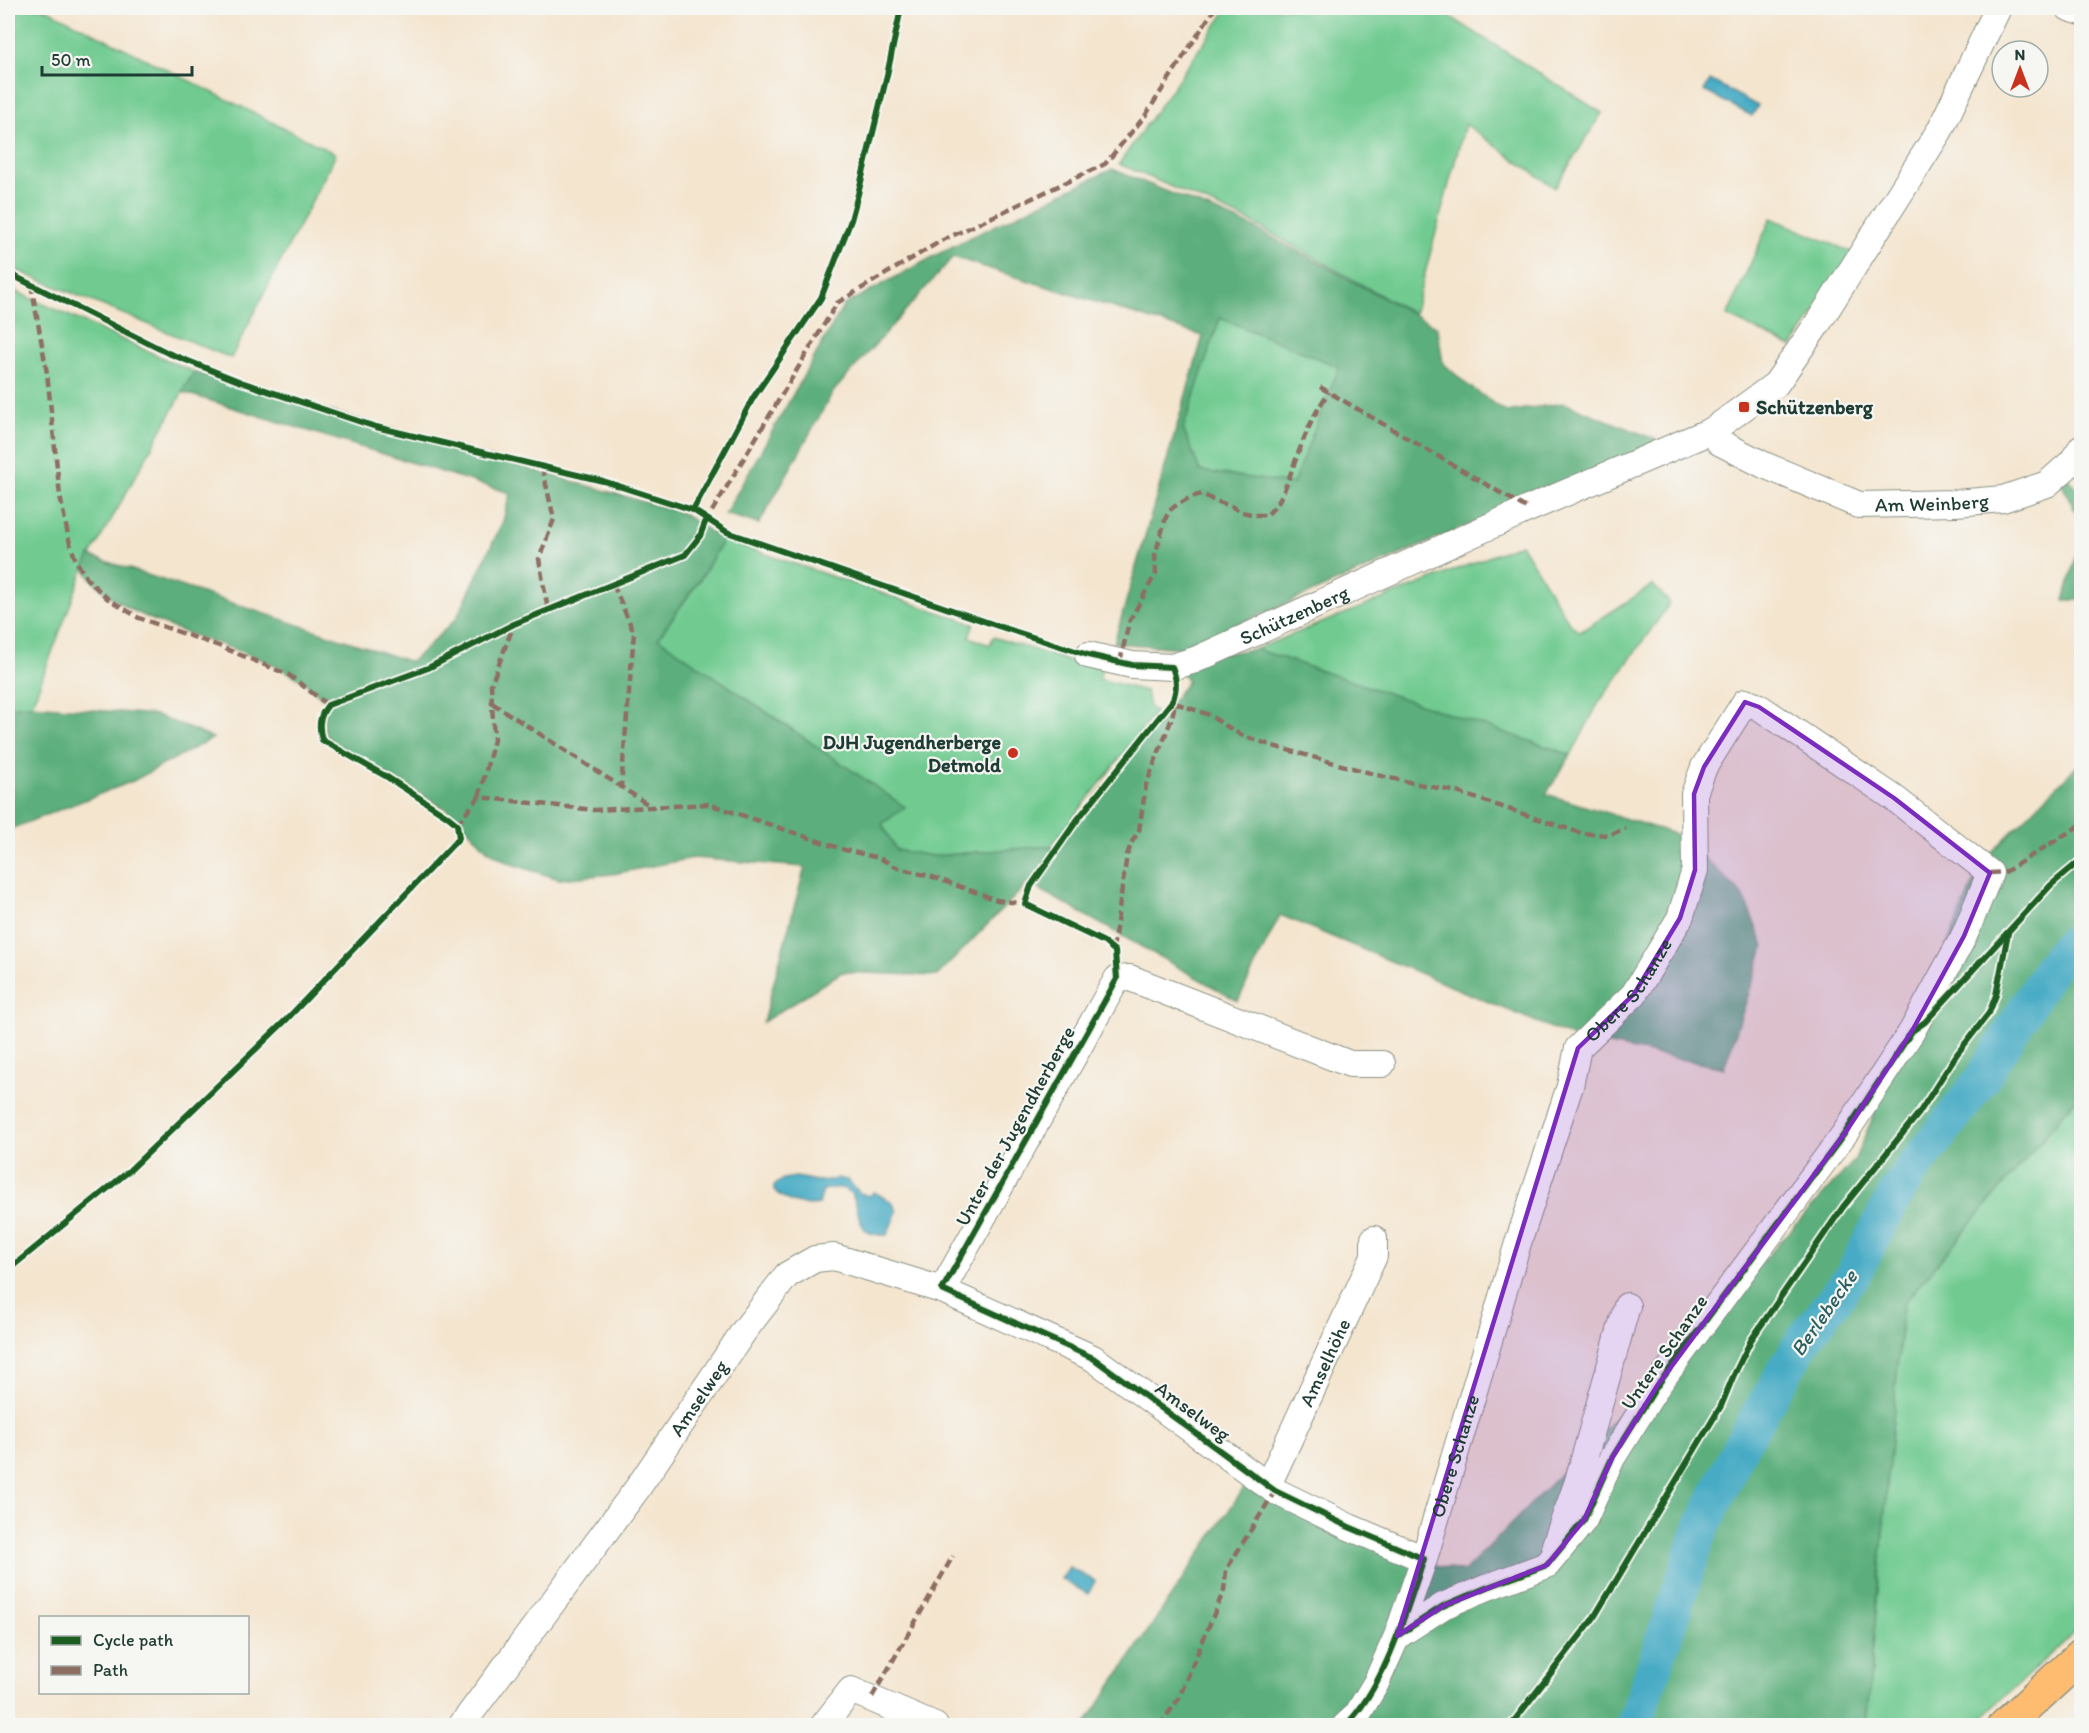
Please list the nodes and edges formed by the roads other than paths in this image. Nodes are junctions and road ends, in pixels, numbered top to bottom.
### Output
1 (1998, 8) edge
2 (2068, 8) edge
3 (2082, 12) edge
4 (1713, 430) junction
5 (2082, 447) edge
6 (1088, 655) dead end
7 (1990, 873) joint
8 (1382, 1064) dead end
9 (1374, 1239) dead end
10 (942, 1290) junction
11 (1627, 1306) dead end
12 (1268, 1485) junction
13 (1424, 1559) junction
14 (1547, 1565) junction
15 (1397, 1636) junction
16 (2082, 1655) edge
17 (461, 1725) edge
18 (823, 1725) edge
19 (935, 1725) edge
20 (1345, 1725) edge
21 (2005, 1725) edge

1 - 4 street, Schützenberg
2 - 3 street
4 - 5 street, Am Weinberg
4 - 6 street, Schützenberg
7 - 13 street, Obere Schanze
7 - 14 street, Untere Schanze
8 - 10 street, Unter der Jugendherberge
9 - 12 street, Amselhöhe
10 - 12 street, Amselweg
10 - 17 street, Amselweg
11 - 14 street, Untere Schanze
12 - 13 street, Amselweg
13 - 15 street, Obere Schanze
14 - 15 street
15 - 20 street
16 - 21 main road
18 - 19 street

